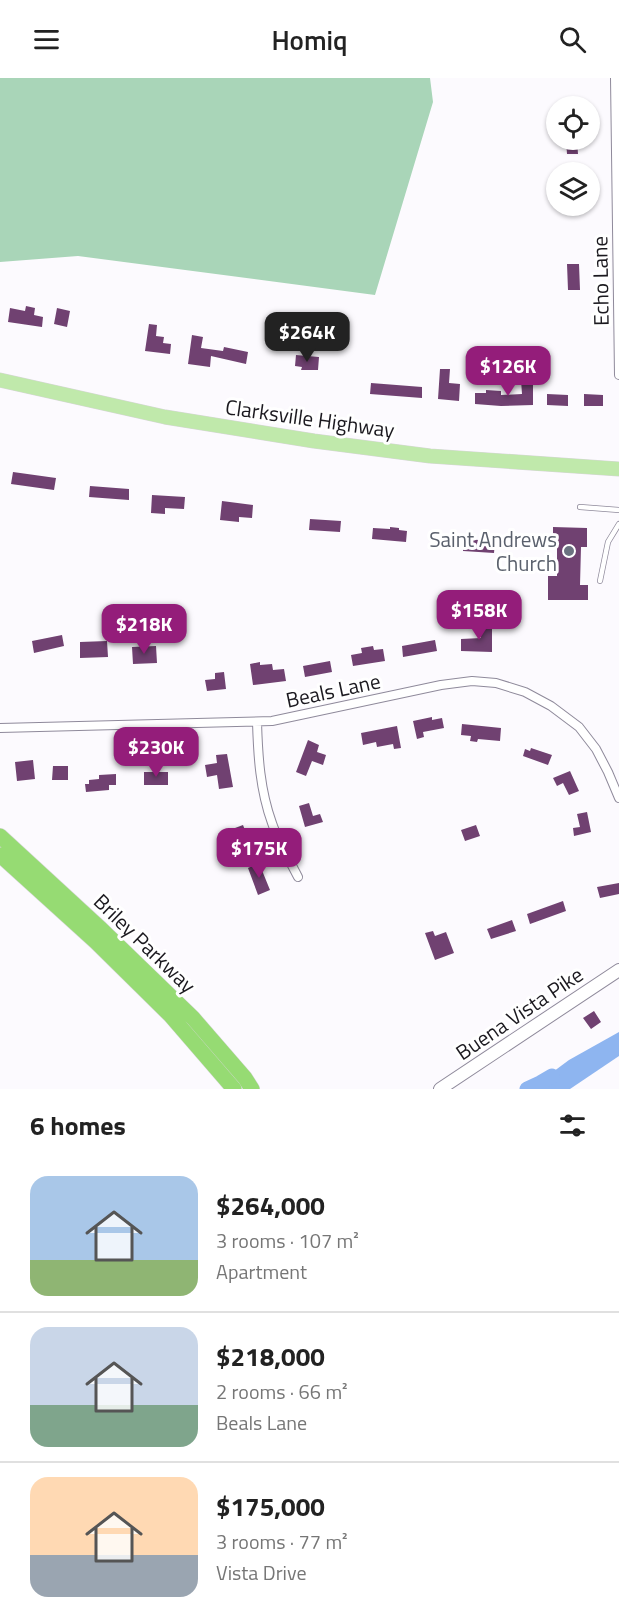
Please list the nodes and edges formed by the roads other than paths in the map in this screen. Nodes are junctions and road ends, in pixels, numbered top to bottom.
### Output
1 (615, 78) edge
2 (619, 375) edge
3 (0, 380) edge
4 (619, 469) edge
5 (580, 507) dead end
6 (619, 510) edge
7 (619, 524) edge
8 (600, 581) dead end
9 (257, 722) junction
10 (0, 728) edge
11 (619, 798) edge
12 (0, 836) edge
13 (0, 855) edge
14 (298, 877) dead end
15 (619, 970) edge
16 (234, 1089) edge
17 (252, 1089) edge
18 (440, 1089) edge

1 - 2 street, Echo Lane
3 - 4 main road, Clarksville Highway
5 - 6 lane
7 - 8 lane
9 - 10 street, Beals Lane
9 - 11 street, Beals Lane
9 - 14 street
12 - 17 highway, Briley Parkway
13 - 16 highway, Briley Parkway
15 - 18 main road, Buena Vista Pike

